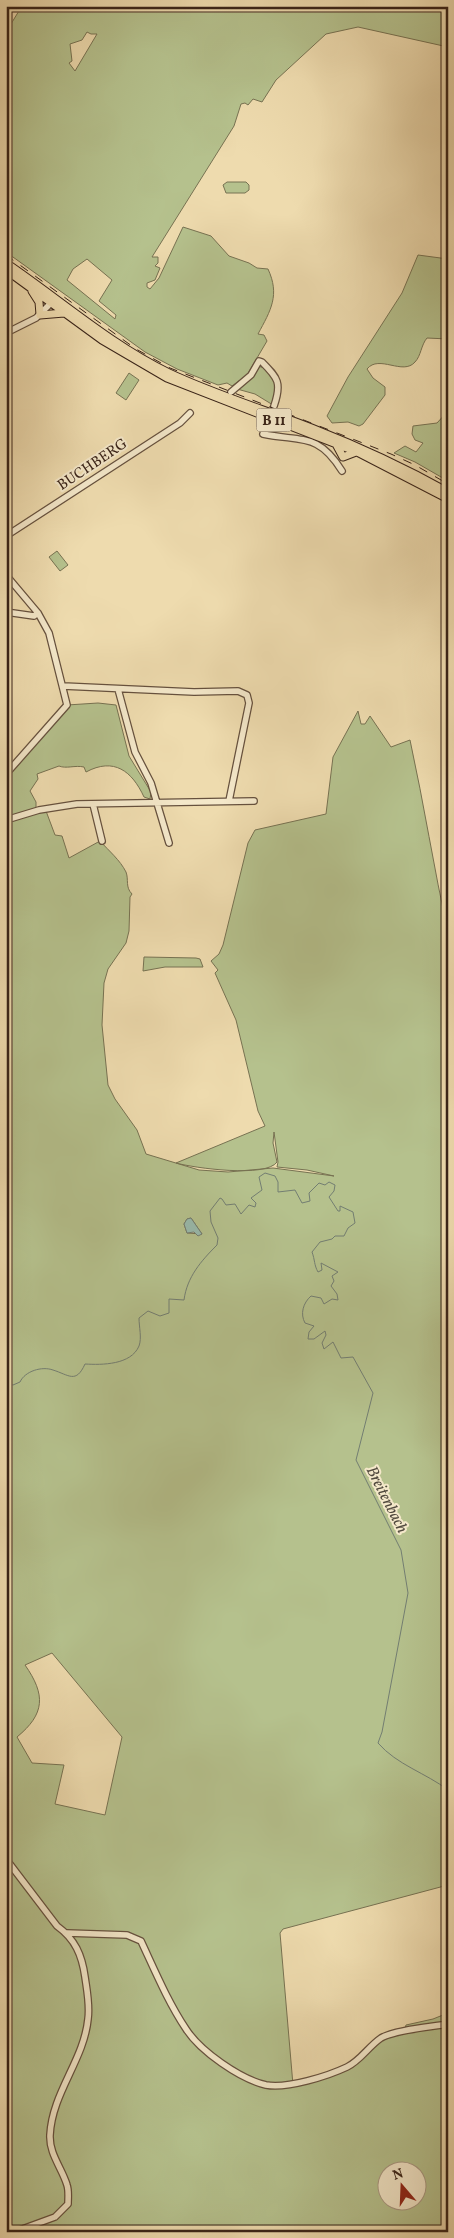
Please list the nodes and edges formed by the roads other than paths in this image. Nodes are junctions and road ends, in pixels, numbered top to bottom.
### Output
1 (6, 262) edge
2 (6, 270) edge
3 (31, 288) junction
4 (53, 300) junction
5 (64, 313) junction
6 (40, 315) junction
7 (6, 333) edge
8 (232, 392) junction
9 (220, 394) junction
10 (235, 400) junction
11 (274, 406) dead end
12 (190, 413) dead end
13 (268, 422) dead end
14 (336, 443) junction
15 (357, 452) junction
16 (343, 456) junction
17 (337, 463) junction
18 (342, 470) dead end
19 (448, 492) edge
20 (448, 498) edge
21 (6, 536) edge
22 (6, 575) edge
23 (6, 612) edge
24 (38, 613) junction
25 (63, 686) junction
26 (118, 689) junction
27 (6, 774) edge
28 (230, 801) junction
29 (254, 801) dead end
30 (158, 802) junction
31 (93, 804) junction
32 (6, 820) edge
33 (102, 841) dead end
34 (169, 843) dead end
35 (6, 1859) edge
36 (67, 1933) junction
37 (448, 2024) edge
38 (14, 2232) edge

1 - 4 main road, B 11
2 - 3 main road, B 11
3 - 4 main road, B 11
3 - 6 main road
4 - 5 main road, B 11
4 - 6 street
4 - 9 main road, B 11
5 - 6 main road
5 - 14 main road, B 11
6 - 7 street
8 - 9 main road
8 - 10 main road
8 - 11 street
9 - 10 main road, B 11
10 - 19 main road, B 11
12 - 21 street, BUCHBERG
13 - 17 street
14 - 15 main road, B 11
14 - 16 main road
15 - 16 main road
15 - 20 main road, B 11
16 - 17 street
17 - 18 street
22 - 24 street
23 - 24 street
24 - 25 street
25 - 26 street
25 - 27 street
26 - 28 street
26 - 30 street
28 - 29 street
28 - 30 street
30 - 31 street
30 - 34 street
31 - 32 street
31 - 33 street
35 - 36 street
36 - 37 street
36 - 38 street

